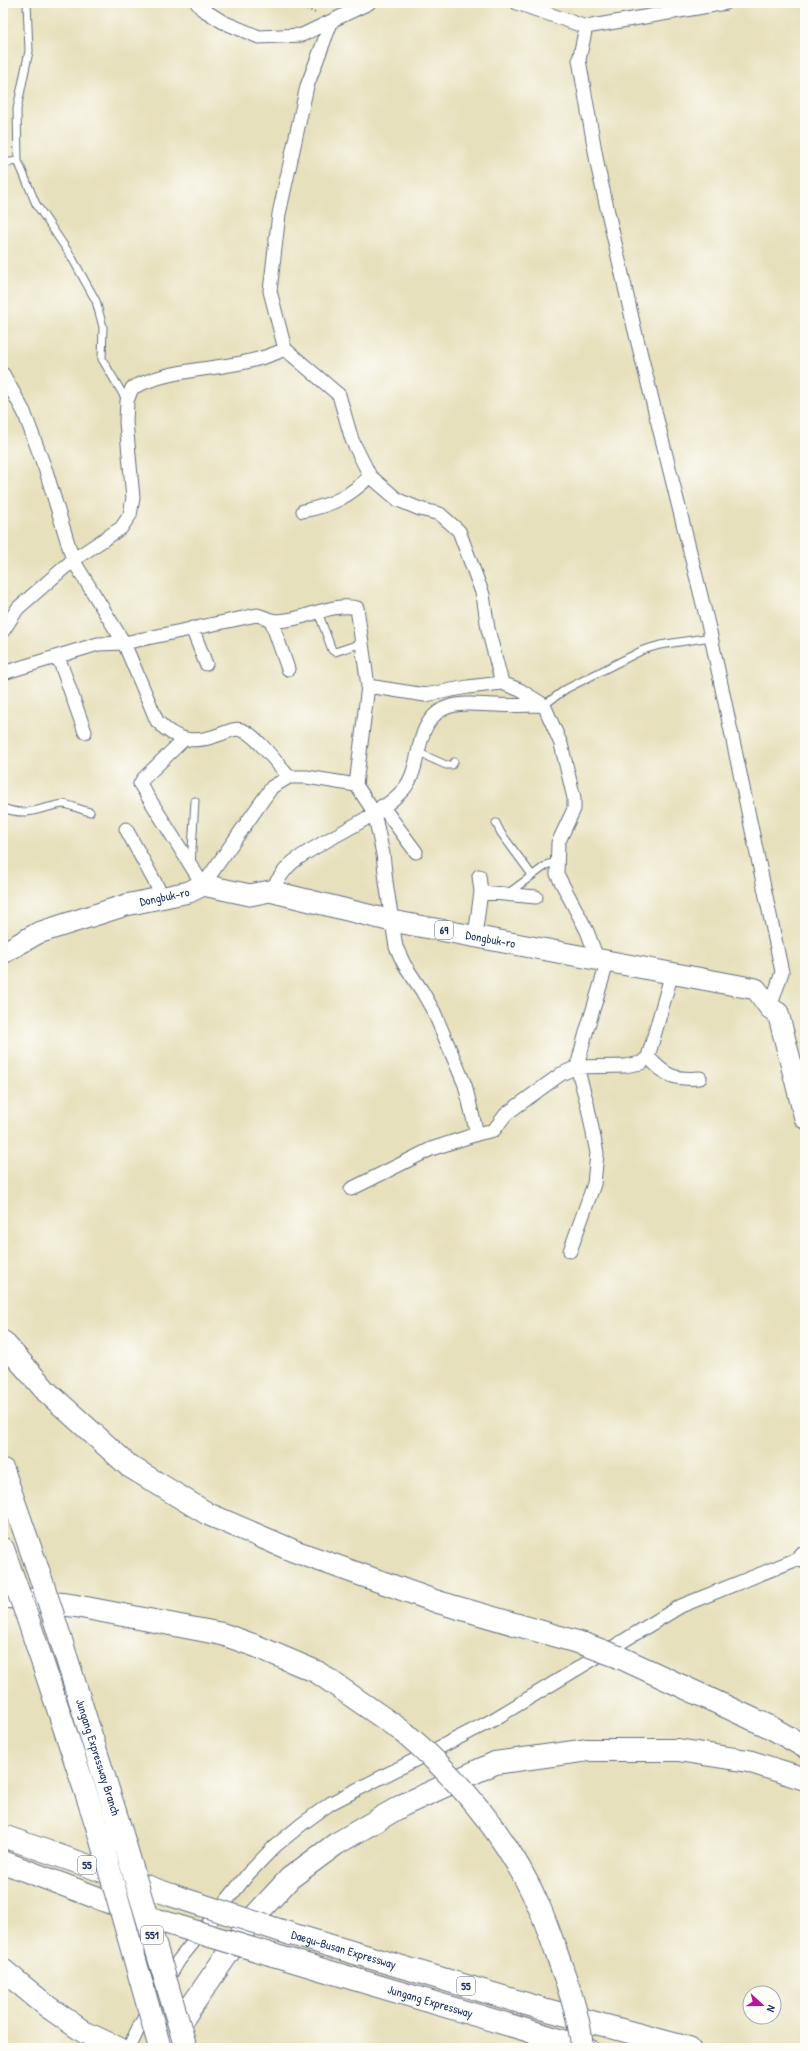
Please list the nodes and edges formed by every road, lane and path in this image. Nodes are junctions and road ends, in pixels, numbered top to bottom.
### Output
1 (27, 3) edge
2 (197, 3) edge
3 (292, 3) edge
4 (370, 3) edge
5 (517, 3) edge
6 (726, 3) edge
7 (332, 23) junction
8 (586, 26) junction
9 (18, 161) junction
10 (3, 163) edge
11 (285, 349) junction
12 (3, 374) edge
13 (127, 401) junction
14 (370, 476) junction
15 (303, 511) dead end
16 (73, 560) junction
17 (318, 612) junction
18 (271, 620) junction
19 (192, 628) junction
20 (3, 631) edge
21 (711, 636) junction
22 (124, 643) junction
23 (362, 643) junction
24 (58, 656) junction
25 (206, 664) dead end
26 (288, 669) dead end
27 (3, 673) edge
28 (502, 683) junction
29 (368, 686) junction
30 (544, 705) junction
31 (85, 732) dead end
32 (183, 740) junction
33 (417, 752) junction
34 (454, 762) dead end
35 (289, 777) junction
36 (356, 785) junction
37 (195, 801) dead end
38 (3, 808) edge
39 (378, 809) junction
40 (90, 812) dead end
41 (496, 823) dead end
42 (126, 829) dead end
43 (416, 852) dead end
44 (557, 863) junction
45 (191, 865) junction
46 (479, 876) dead end
47 (532, 876) junction
48 (203, 885) junction
49 (270, 891) junction
50 (481, 892) junction
51 (506, 895) junction
52 (163, 897) junction
53 (536, 897) dead end
54 (392, 921) junction
55 (475, 936) junction
56 (3, 952) edge
57 (602, 959) junction
58 (672, 973) junction
59 (770, 1008) junction
60 (648, 1057) junction
61 (577, 1067) junction
62 (700, 1078) dead end
63 (805, 1118) edge
64 (477, 1134) junction
65 (351, 1189) dead end
66 (570, 1251) dead end
67 (3, 1342) edge
68 (3, 1470) edge
69 (804, 1557) edge
70 (6, 1559) edge
71 (3, 1596) edge
72 (805, 1747) edge
73 (805, 1778) edge
74 (3, 1836) edge
75 (3, 1862) edge
76 (3, 1970) edge
77 (118, 2048) edge
78 (129, 2048) edge
79 (160, 2048) edge
80 (169, 2048) edge
81 (186, 2048) edge
82 (582, 2048) edge
83 (587, 2048) edge
84 (689, 2048) edge

1 - 9 lane
2 - 7 street
3 - 7 path
4 - 7 street
5 - 8 street
6 - 8 street
7 - 11 street
8 - 21 street
9 - 10 lane
9 - 13 lane
11 - 13 street
11 - 14 street
12 - 16 street
13 - 16 street
14 - 15 street
14 - 28 street
16 - 20 street
16 - 22 street
17 - 18 street
17 - 23 lane
17 - 23 street
18 - 19 street
18 - 26 street
19 - 22 street
19 - 25 street
21 - 30 lane
21 - 59 street
22 - 24 street
22 - 32 street
23 - 29 street
24 - 27 street
24 - 31 street
28 - 29 street
28 - 30 street
29 - 36 street
30 - 33 street
30 - 44 street
32 - 35 street
32 - 45 street
33 - 34 lane
33 - 39 street
35 - 36 street
35 - 48 street
36 - 39 street
37 - 45 lane
38 - 40 lane
39 - 43 street
39 - 49 street
39 - 54 street
41 - 47 lane
42 - 52 street
44 - 47 lane
44 - 57 street
45 - 48 street
46 - 50 street
47 - 51 lane
48 - 49 main road, Dongbuk-ro / 69
48 - 52 main road, Dongbuk-ro
49 - 54 main road, Dongbuk-ro / 69
50 - 51 street
50 - 55 street
51 - 53 street
52 - 56 main road, Dongbuk-ro
54 - 55 main road, Dongbuk-ro / 69
54 - 64 street
55 - 57 main road, Dongbuk-ro / 69
57 - 58 main road, Dongbuk-ro / 69
57 - 61 street
58 - 59 main road, Dongbuk-ro / 69
58 - 60 street
59 - 63 main road, Dongbuk-ro / 69
60 - 61 street
60 - 62 street
61 - 64 street
61 - 66 street
64 - 65 street
67 - 72 highway, bridge
68 - 81 highway, Jungang Expressway Branch / 551, bridge
69 - 78 street
70 - 79 highway, Jungang Expressway Branch / 551, bridge
71 - 82 highway, bridge
73 - 80 highway
74 - 84 highway, Daegu-Busan Expressway / 55, bridge
75 - 83 highway, Jungang Expressway / 55, bridge
76 - 77 highway

